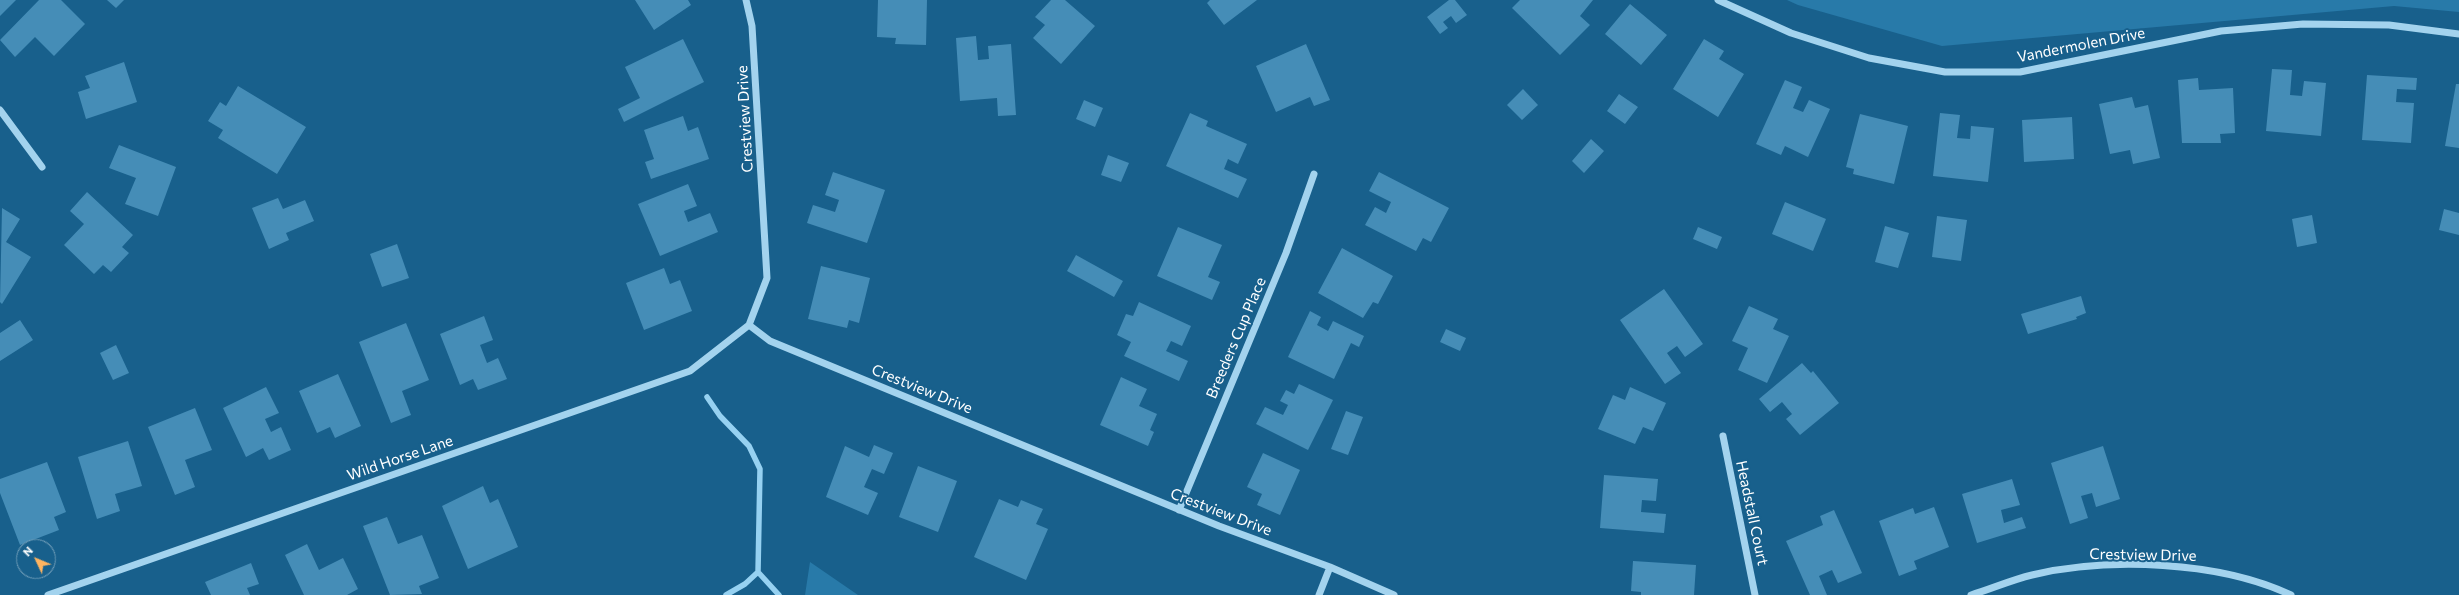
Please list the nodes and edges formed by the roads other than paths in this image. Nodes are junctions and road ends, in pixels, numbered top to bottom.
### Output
1 (746, 0) edge
2 (1718, 0) edge
3 (2459, 34) edge
4 (0, 110) edge
5 (42, 167) dead end
6 (1314, 174) dead end
7 (749, 325) junction
8 (1723, 436) dead end
9 (1179, 510) junction
10 (1330, 567) junction
11 (48, 595) edge
12 (1319, 595) edge
13 (1394, 595) edge
14 (1755, 595) edge
15 (1971, 595) edge
16 (2291, 595) edge

1 - 7 street, Crestview Drive
2 - 3 street, Vandermolen Drive
4 - 5 street
6 - 9 street, Breeders Cup Place
7 - 9 street, Crestview Drive
7 - 11 street, Wild Horse Lane
8 - 14 street, Headstall Court
9 - 10 street, Crestview Drive
10 - 12 street
10 - 13 street, Crestview Drive
15 - 16 street, Crestview Drive

